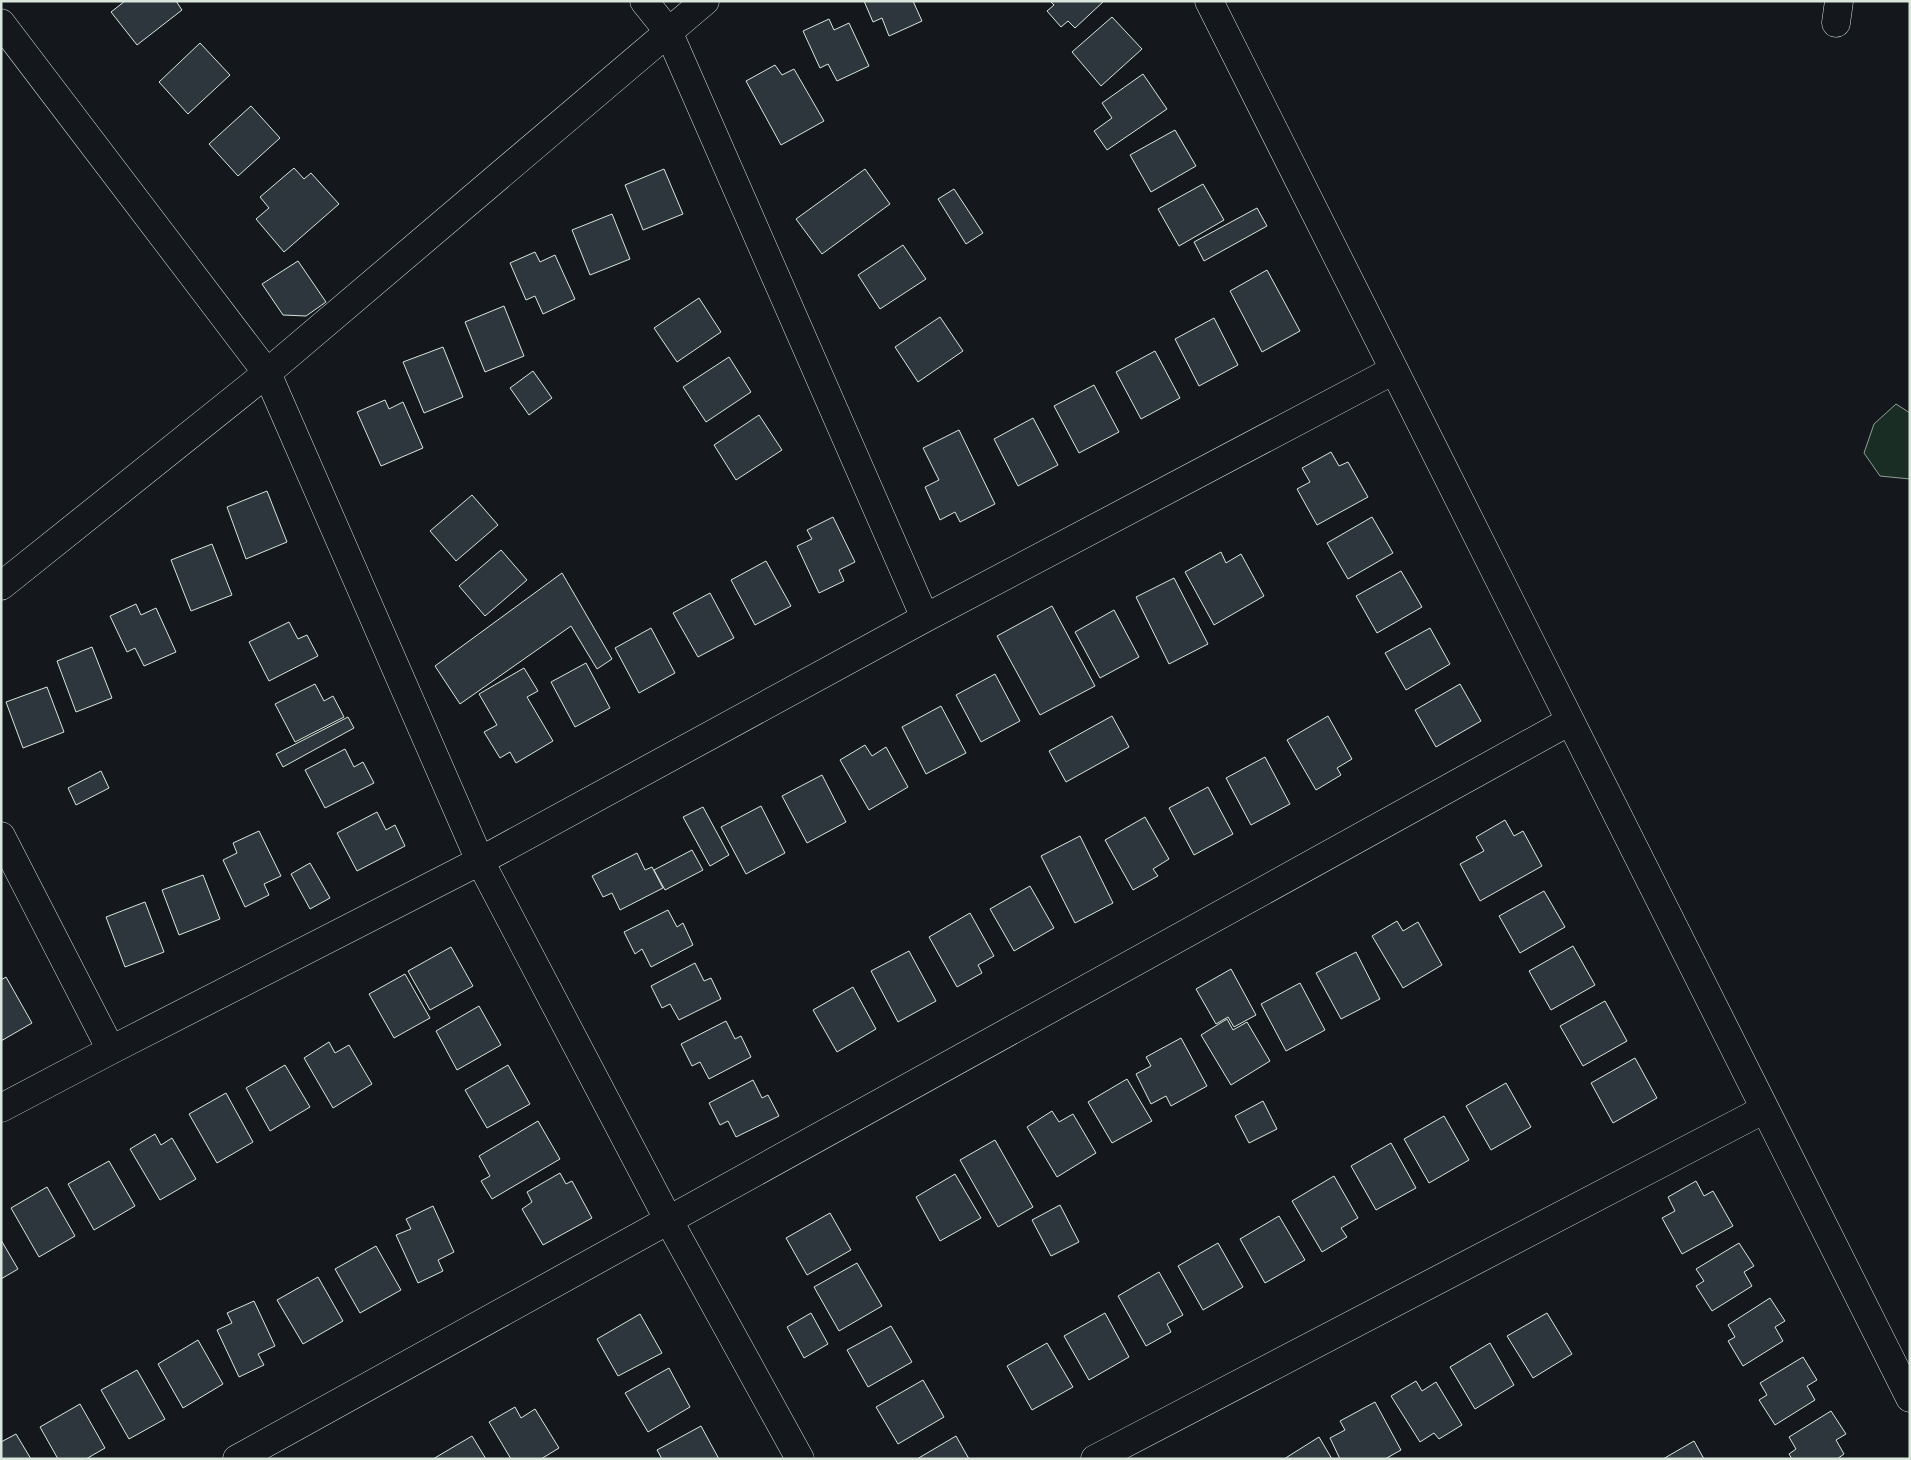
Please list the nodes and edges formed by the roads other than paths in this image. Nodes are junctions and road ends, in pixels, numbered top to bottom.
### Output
1 (644, 1) edge
2 (705, 1) edge
3 (1209, 1) edge
4 (1, 22) edge
5 (668, 31) junction
6 (1394, 370) junction
7 (267, 373) junction
8 (1, 586) edge
9 (925, 618) junction
10 (1570, 721) junction
11 (1, 836) edge
12 (480, 861) junction
13 (111, 1050) junction
14 (1, 1108) edge
15 (1765, 1109) junction
16 (669, 1221) junction
17 (1910, 1398) edge
18 (237, 1459) edge
19 (800, 1459) edge
20 (1095, 1459) edge

1 - 5 street
2 - 5 street
3 - 6 street
4 - 7 street
5 - 7 street
5 - 9 street
6 - 9 street
6 - 10 street
7 - 8 street
7 - 12 street
9 - 12 street
10 - 15 street
10 - 16 street
11 - 13 street
12 - 13 street
12 - 16 street
13 - 14 street
15 - 17 street
15 - 20 street
16 - 18 street
16 - 19 street

